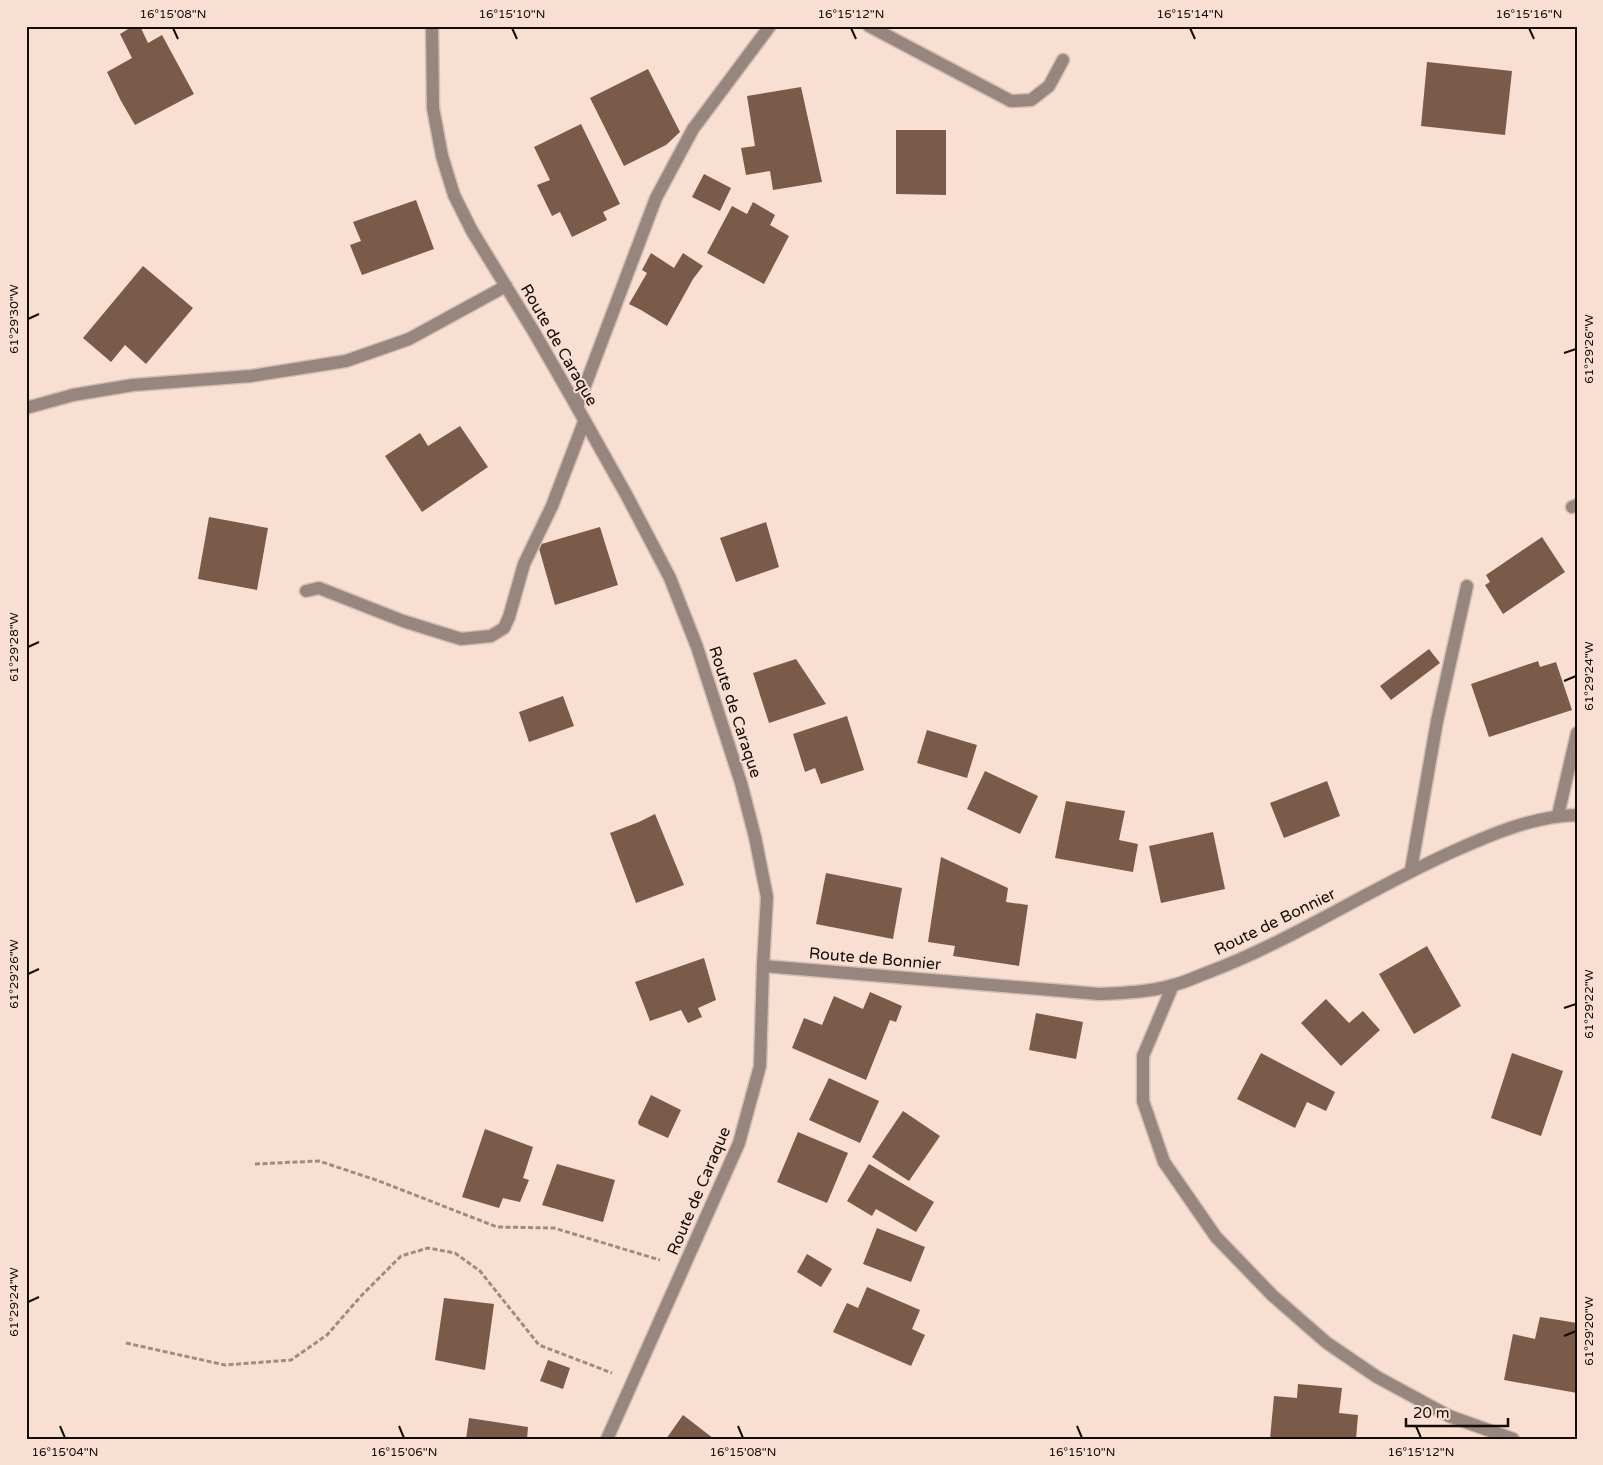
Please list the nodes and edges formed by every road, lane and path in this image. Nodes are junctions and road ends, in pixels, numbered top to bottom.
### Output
1 (432, 26) edge
2 (770, 26) edge
3 (870, 26) edge
4 (1063, 60) dead end
5 (506, 286) junction
6 (576, 407) junction
7 (26, 408) edge
8 (584, 422) junction
9 (1466, 586) dead end
10 (306, 591) dead end
11 (1577, 733) edge
12 (1558, 815) junction
13 (1577, 815) edge
14 (1411, 870) junction
15 (763, 966) junction
16 (1173, 985) junction
17 (255, 1164) dead end
18 (684, 1267) junction
19 (126, 1343) dead end
20 (633, 1382) junction
21 (608, 1439) edge
22 (1513, 1439) edge

1 - 5 street, Route de Caraque
2 - 6 street
3 - 4 street
5 - 6 street, Route de Caraque
5 - 7 street
6 - 8 street, Route de Caraque
8 - 10 street
8 - 15 street, Route de Caraque
9 - 14 street
11 - 12 street
12 - 13 street, Route de Bonnier
12 - 14 street, Route de Bonnier
14 - 16 street, Route de Bonnier
15 - 16 street, Route de Bonnier
15 - 18 street, Route de Caraque
16 - 22 street
17 - 18 path
18 - 20 street, Route de Caraque
19 - 20 path
20 - 21 street, Route de Caraque

